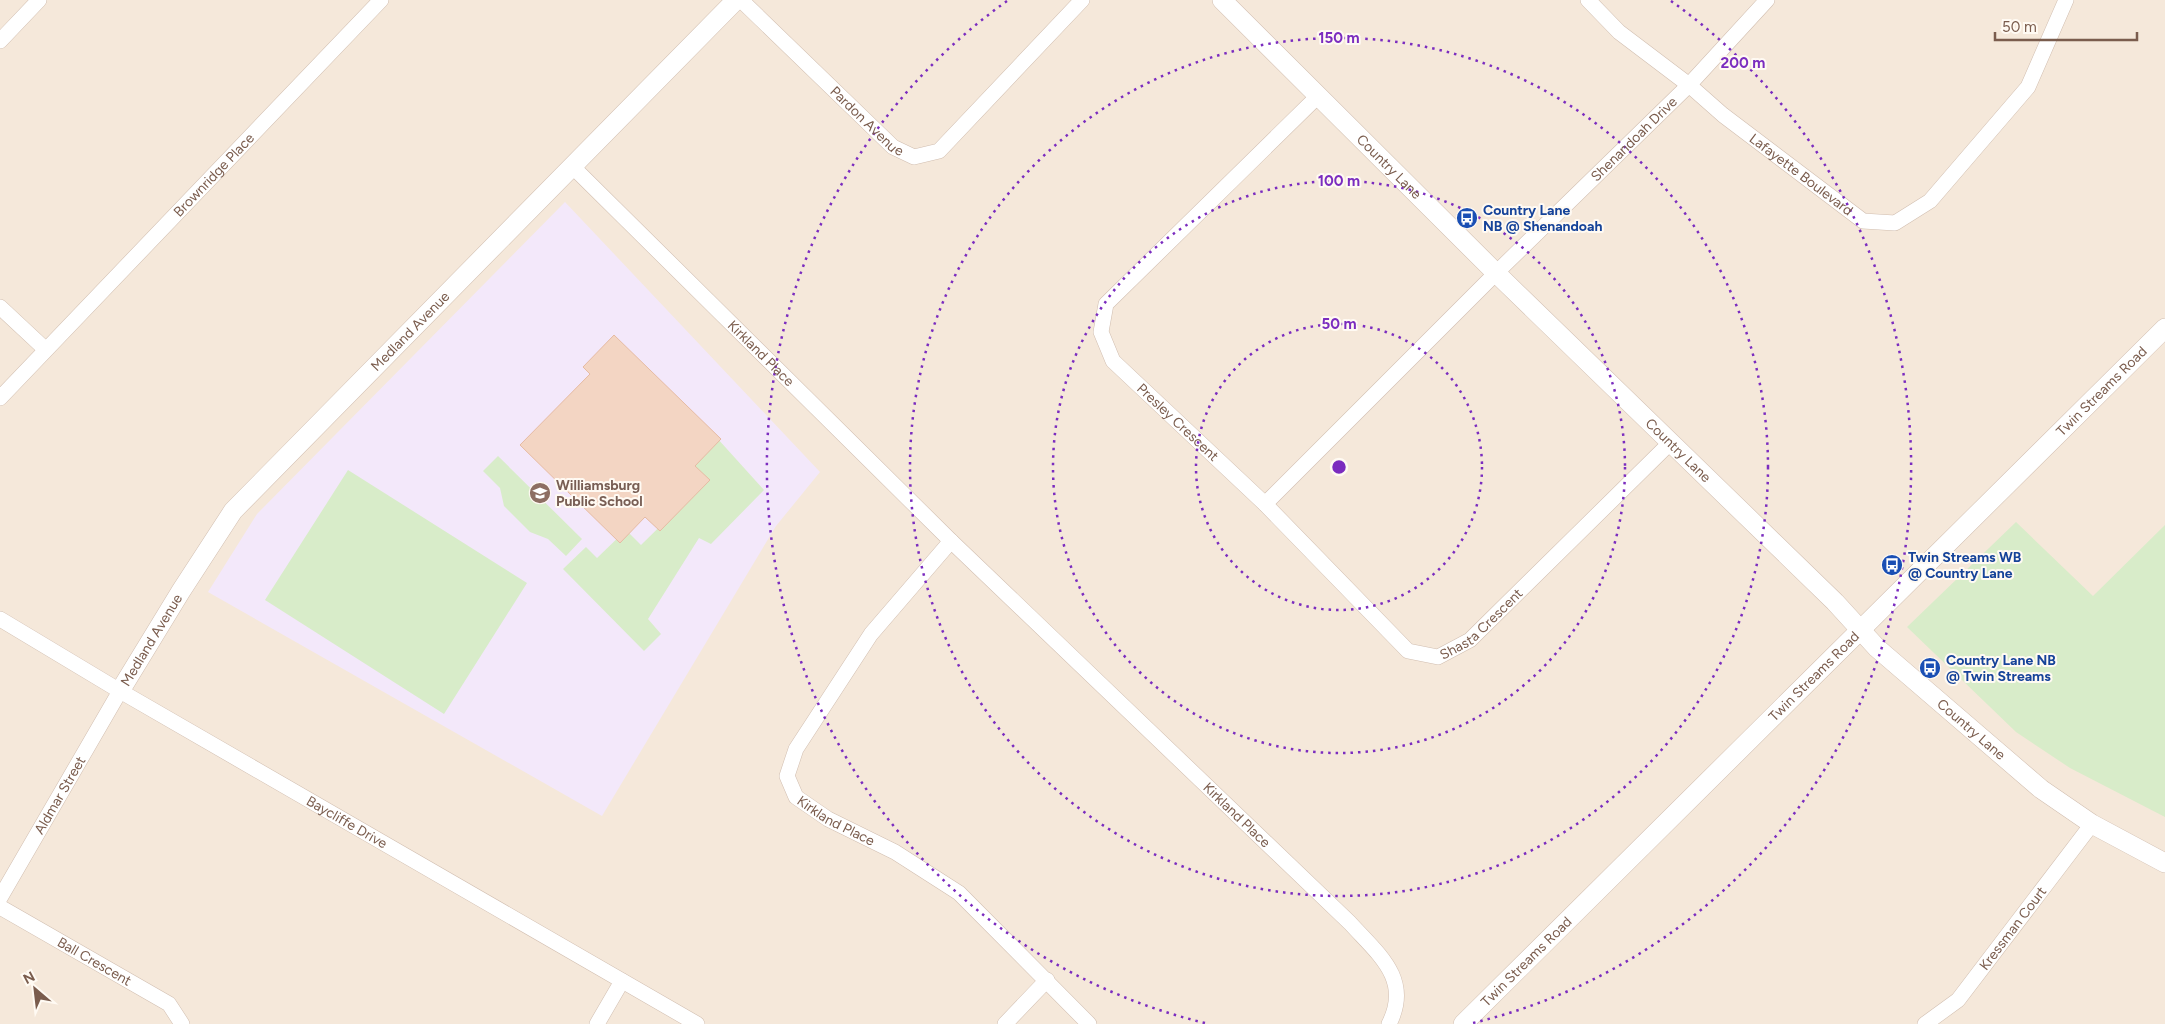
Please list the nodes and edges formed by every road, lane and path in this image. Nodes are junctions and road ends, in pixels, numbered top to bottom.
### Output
1 (39, 0) edge
2 (381, 0) edge
3 (736, 0) edge
4 (741, 0) edge
5 (1082, 0) edge
6 (1222, 0) edge
7 (1588, 0) edge
8 (1767, 0) edge
9 (2066, 0) edge
10 (0, 41) edge
11 (1689, 85) junction
12 (1318, 96) junction
13 (572, 166) junction
14 (1496, 273) junction
15 (0, 307) edge
16 (2165, 328) edge
17 (45, 349) junction
18 (0, 398) edge
19 (1670, 443) junction
20 (1265, 504) junction
21 (951, 541) junction
22 (0, 619) edge
23 (1861, 630) junction
24 (120, 691) junction
25 (2092, 824) junction
26 (2165, 863) edge
27 (0, 898) edge
28 (0, 907) edge
29 (1047, 980) junction
30 (622, 981) junction
31 (182, 1024) edge
32 (597, 1024) edge
33 (697, 1024) edge
34 (1005, 1024) edge
35 (1089, 1024) edge
36 (1389, 1024) edge
37 (1463, 1024) edge
38 (1925, 1024) edge

1 - 10 street
2 - 17 street, Brownridge Place
3 - 13 street, Medland Avenue
4 - 5 street, Pardon Avenue
6 - 12 street, Country Lane
7 - 11 street, Lafayette Boulevard
8 - 11 street, Shenandoah Drive
9 - 11 street, Lafayette Boulevard
11 - 14 street, Shenandoah Drive
12 - 14 street, Country Lane
12 - 20 street, Presley Crescent
13 - 21 street, Kirkland Place
13 - 24 street, Medland Avenue
14 - 19 street, Country Lane
14 - 20 street
15 - 17 street
16 - 23 street, Twin Streams Road
17 - 18 street, Brownridge Place
19 - 20 street, Shasta Crescent
19 - 23 street, Country Lane
21 - 29 street, Kirkland Place
21 - 36 street, Kirkland Place
22 - 24 street, Baycliffe Drive
23 - 25 street, Country Lane
23 - 37 street, Twin Streams Road
24 - 27 street, Aldmar Street
24 - 30 street, Baycliffe Drive
25 - 26 street, Country Lane
25 - 38 street, Kressman Court
28 - 31 street, Ball Crescent
29 - 34 street
29 - 35 street, Kirkland Place
30 - 32 street
30 - 33 street, Baycliffe Drive

